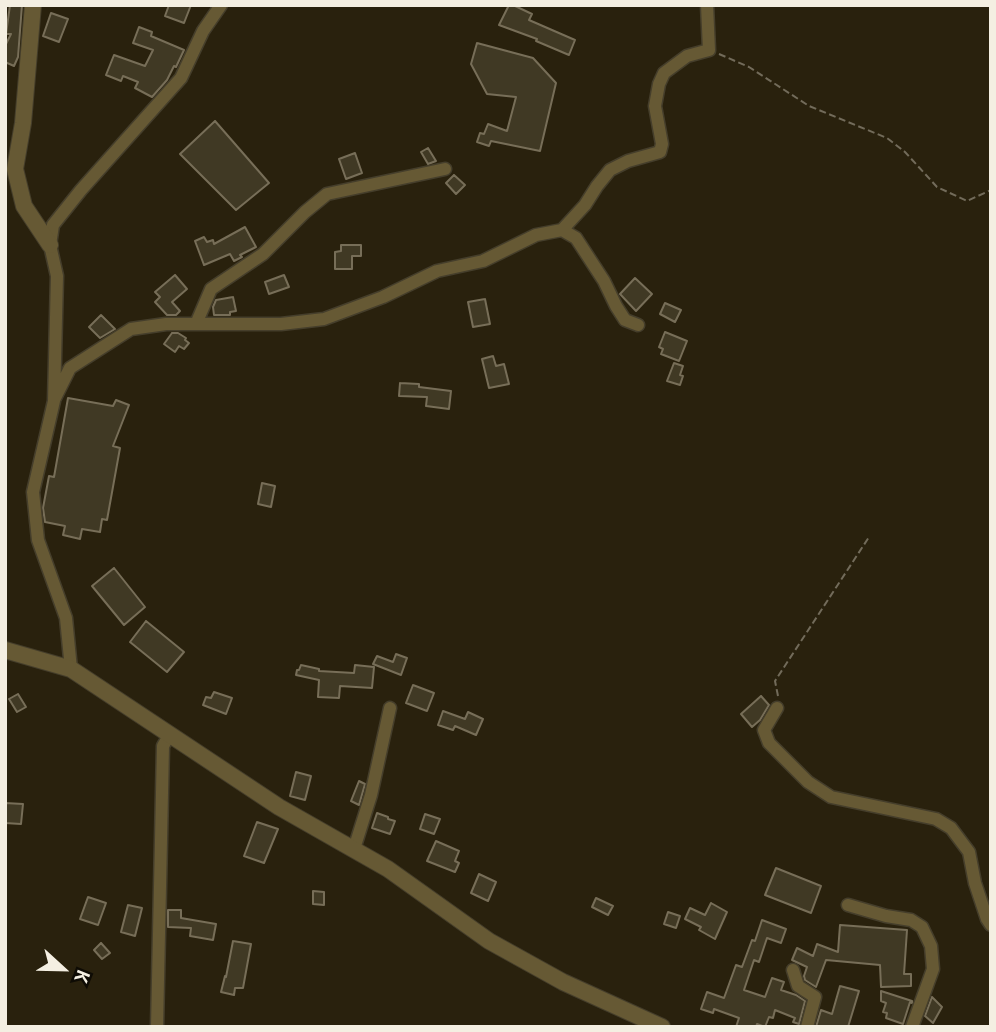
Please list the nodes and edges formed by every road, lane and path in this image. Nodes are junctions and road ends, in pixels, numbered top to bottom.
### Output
1 (33, 5) edge
2 (221, 5) edge
3 (708, 5) edge
4 (709, 50) junction
5 (445, 169) dead end
6 (991, 190) edge
7 (562, 230) junction
8 (50, 244) junction
9 (196, 324) junction
10 (638, 325) dead end
11 (54, 401) junction
12 (869, 537) dead end
13 (5, 650) edge
14 (71, 669) junction
15 (390, 708) dead end
16 (777, 708) joint
17 (170, 734) junction
18 (354, 849) junction
19 (848, 905) dead end
20 (991, 925) edge
21 (793, 970) dead end
22 (157, 1027) edge
23 (662, 1027) edge
24 (807, 1027) edge
25 (912, 1027) edge

1 - 8 street
2 - 8 street
3 - 4 street
4 - 6 path
4 - 7 street
5 - 9 street
7 - 9 street
7 - 10 street
8 - 11 street
9 - 11 street
11 - 14 street
12 - 16 path
13 - 14 street
14 - 17 street
15 - 18 street
16 - 20 street
17 - 18 street
17 - 22 street
18 - 23 street
19 - 25 street
21 - 24 street

